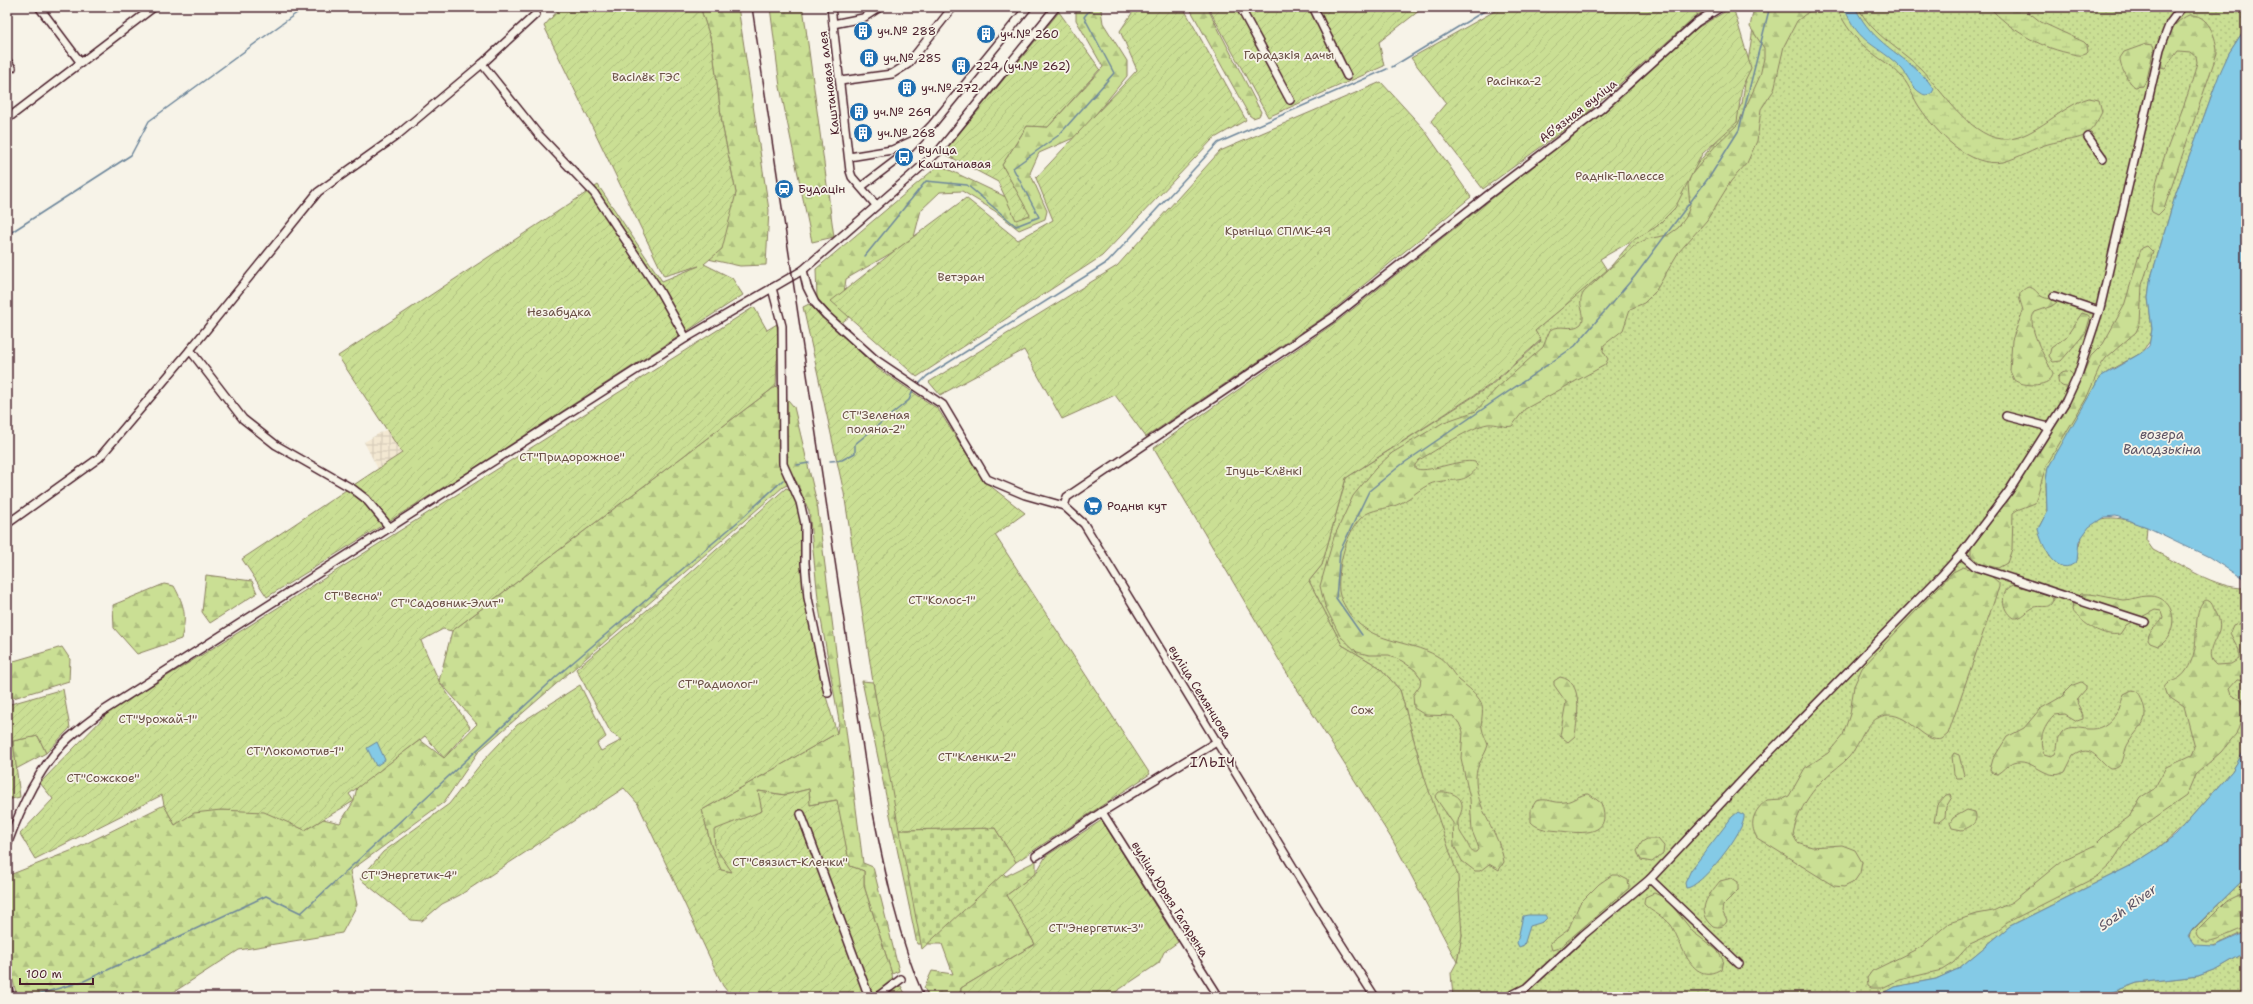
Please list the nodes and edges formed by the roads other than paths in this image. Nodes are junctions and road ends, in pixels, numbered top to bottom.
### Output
1 (39, 7) edge
2 (154, 7) edge
3 (831, 7) edge
4 (880, 7) edge
5 (953, 7) edge
6 (1028, 7) edge
7 (1056, 7) edge
8 (1240, 7) edge
9 (1313, 7) edge
10 (1722, 7) edge
11 (2182, 7) edge
12 (536, 14) dead end
13 (833, 24) junction
14 (7, 61) edge
15 (81, 62) junction
16 (482, 64) junction
17 (12, 68) dead end
18 (1347, 76) dead end
19 (840, 82) junction
20 (1290, 100) dead end
21 (7, 119) edge
22 (922, 135) junction
23 (2088, 137) dead end
24 (849, 157) junction
25 (2103, 158) dead end
26 (861, 187) junction
27 (876, 205) junction
28 (803, 270) junction
29 (772, 288) junction
30 (2054, 296) dead end
31 (2099, 311) junction
32 (686, 338) junction
33 (190, 350) junction
34 (2006, 416) dead end
35 (2049, 427) junction
36 (1064, 506) junction
37 (7, 524) edge
38 (390, 528) junction
39 (1961, 554) junction
40 (2145, 622) dead end
41 (828, 693) dead end
42 (1218, 741) junction
43 (1102, 812) junction
44 (801, 814) dead end
45 (7, 844) edge
46 (1036, 856) dead end
47 (1650, 879) junction
48 (1739, 964) dead end
49 (901, 979) dead end
50 (7, 984) edge
51 (10, 997) edge
52 (869, 997) edge
53 (877, 997) edge
54 (1219, 997) edge
55 (1375, 997) edge
56 (1508, 997) edge

1 - 15 street
2 - 15 street
3 - 13 street, Каштанавая алея
4 - 13 street
5 - 19 street
6 - 22 street
7 - 27 street
8 - 20 street
9 - 18 street
10 - 36 street, Абʼязная вуліца
11 - 31 street
12 - 16 street
13 - 19 street, Каштанавая алея
14 - 17 street
15 - 21 street
16 - 32 street
16 - 33 street
19 - 24 street, Каштанавая алея
22 - 24 street
22 - 26 street
23 - 25 street
24 - 26 street, Каштанавая алея
26 - 27 street, Каштанавая алея
27 - 28 street
28 - 29 street
28 - 36 street, вуліца Семянцова
29 - 32 street
29 - 41 street
30 - 31 street
31 - 35 street
32 - 38 street
33 - 37 street
33 - 38 street
34 - 35 street
35 - 39 street
36 - 42 street, вуліца Семянцова
38 - 45 street
39 - 40 street
39 - 47 street
42 - 43 street
42 - 55 street, вуліца Семянцова
43 - 46 street
43 - 54 street, вуліца Юрыя Гагарына
44 - 52 street
47 - 48 street
47 - 56 street
49 - 53 street
50 - 51 street

